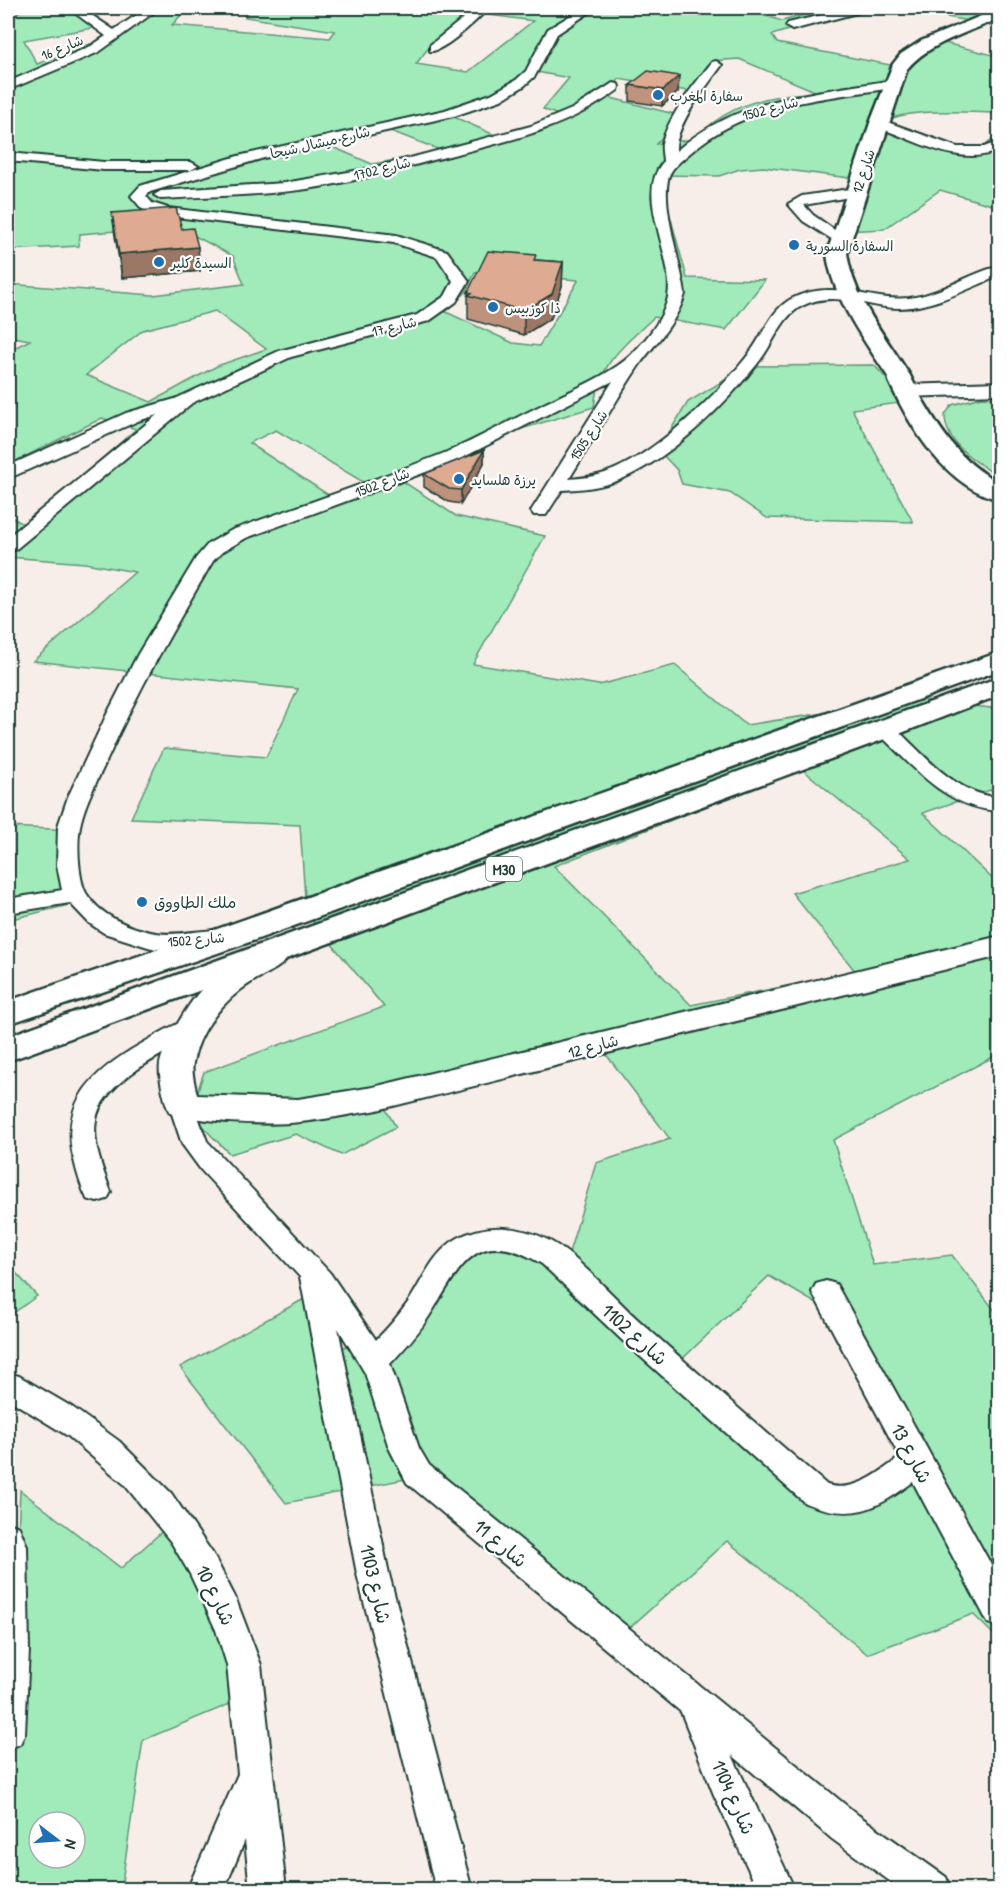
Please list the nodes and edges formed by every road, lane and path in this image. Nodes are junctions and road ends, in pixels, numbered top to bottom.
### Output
1 (18, 8) edge
2 (74, 8) edge
3 (154, 8) edge
4 (482, 8) edge
5 (590, 8) edge
6 (864, 8) edge
7 (8, 10) edge
8 (560, 12) dead end
9 (999, 12) edge
10 (792, 26) dead end
11 (552, 32) junction
12 (115, 36) junction
13 (434, 48) dead end
14 (716, 65) dead end
15 (25, 78) junction
16 (8, 79) edge
17 (893, 84) junction
18 (8, 86) edge
19 (613, 87) dead end
20 (879, 123) junction
21 (999, 145) edge
22 (259, 156) junction
23 (8, 157) edge
24 (670, 163) junction
25 (856, 192) junction
26 (138, 196) junction
27 (841, 241) junction
28 (999, 270) edge
29 (849, 293) junction
30 (636, 359) junction
31 (999, 388) edge
32 (912, 393) junction
33 (999, 393) edge
34 (186, 399) junction
35 (8, 472) edge
36 (999, 485) edge
37 (556, 486) junction
38 (999, 493) edge
39 (540, 511) dead end
40 (8, 546) edge
41 (999, 660) edge
42 (999, 685) edge
43 (999, 710) edge
44 (890, 727) junction
45 (999, 804) edge
46 (75, 895) junction
47 (8, 906) edge
48 (232, 936) junction
49 (999, 946) edge
50 (286, 949) junction
51 (8, 1013) edge
52 (192, 1028) junction
53 (8, 1049) edge
54 (182, 1105) junction
55 (97, 1192) dead end
56 (314, 1275) junction
57 (826, 1292) dead end
58 (374, 1361) junction
59 (8, 1385) edge
60 (917, 1462) junction
61 (8, 1537) edge
62 (999, 1613) edge
63 (694, 1703) junction
64 (8, 1733) edge
65 (257, 1771) junction
66 (206, 1890) edge
67 (268, 1890) edge
68 (454, 1890) edge
69 (777, 1890) edge
70 (933, 1890) edge

1 - 7 street
2 - 12 street
3 - 12 street, شارع 16
4 - 13 street
5 - 11 street
6 - 10 street
8 - 11 street
9 - 17 main road, شارع 12
11 - 22 street, شارع ميشال شيحا
12 - 15 street, شارع 16
14 - 24 street
15 - 16 street
15 - 18 street, شارع 16
17 - 20 main road, شارع 12
17 - 24 street, شارع 1502
19 - 26 street, شارع 1702
20 - 21 street
20 - 25 main road, شارع 12
22 - 23 street, شارع ميشال شيحا
22 - 26 street
24 - 30 street, شارع 1502
25 - 27 main road, شارع 12
25 - 27 street
26 - 34 street, شارع 17
27 - 29 main road, شارع 12
28 - 29 street
29 - 32 main road, شارع 12
29 - 37 street
30 - 37 street, شارع 1505
30 - 46 street, شارع 1502
31 - 32 street
32 - 33 street
32 - 36 main road
32 - 38 main road
34 - 35 street
34 - 40 street, شارع 17
37 - 39 street, شارع 1505
41 - 48 main road, M30
42 - 44 main road, M30
43 - 44 main road
44 - 45 street
44 - 50 main road, M30
46 - 47 street
46 - 48 street, شارع 1502
48 - 51 main road, M30
49 - 54 street, شارع 12
50 - 52 street
50 - 53 main road, M30
52 - 54 street
52 - 55 street
54 - 56 street, شارع 11
56 - 58 street, شارع 11
56 - 68 street, شارع 1103
57 - 60 street, شارع 13
58 - 60 street, شارع 1102
58 - 63 street, شارع 11
59 - 65 street, شارع 10
60 - 62 street, شارع 13
61 - 64 street
63 - 69 street, شارع 1104
63 - 70 street, شارع 11
65 - 66 street
65 - 67 street, شارع 10

